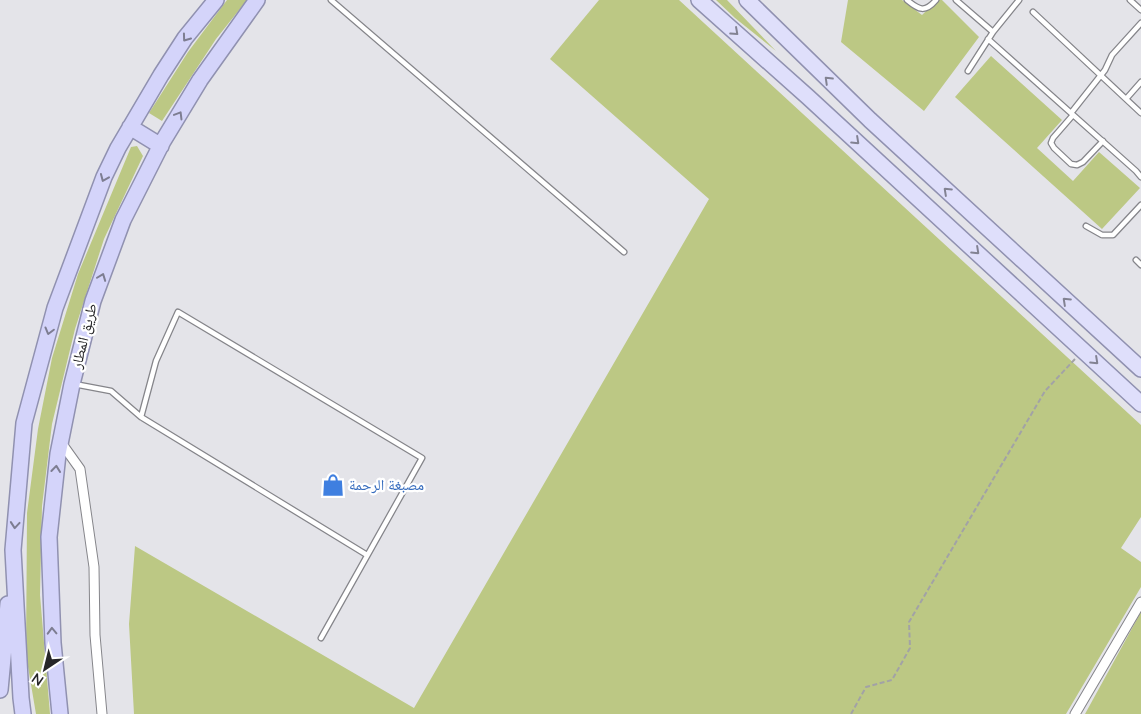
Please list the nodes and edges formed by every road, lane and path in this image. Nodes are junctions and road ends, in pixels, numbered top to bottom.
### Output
1 (216, 0) edge
2 (258, 0) edge
3 (330, 0) edge
4 (699, 0) edge
5 (747, 0) edge
6 (907, 0) edge
7 (936, 0) edge
8 (956, 0) edge
9 (1019, 0) edge
10 (1130, 0) edge
11 (1141, 10) edge
12 (1033, 12) dead end
13 (1141, 22) edge
14 (993, 32) junction
15 (988, 39) junction
16 (968, 70) dead end
17 (1101, 76) junction
18 (1141, 82) edge
19 (1126, 99) junction
20 (1141, 113) edge
21 (1072, 114) junction
22 (130, 127) junction
23 (1102, 141) junction
24 (161, 146) junction
25 (1141, 178) edge
26 (1141, 205) edge
27 (1086, 226) dead end
28 (624, 252) dead end
29 (1136, 260) dead end
30 (1141, 265) edge
31 (1083, 350) junction
32 (1141, 369) edge
33 (72, 384) junction
34 (1141, 404) edge
35 (141, 417) junction
36 (60, 441) junction
37 (13, 550) junction
38 (367, 555) junction
39 (1141, 602) edge
40 (321, 638) dead end
41 (0, 680) edge
42 (23, 714) edge
43 (60, 714) edge
44 (102, 714) edge
45 (851, 714) edge
46 (1075, 714) edge

1 -> 22 highway
24 -> 2 highway, طريق المطار
3 - 28 lane
4 -> 31 main road
32 -> 5 main road
6 - 7 lane
8 - 14 lane
9 - 14 lane
10 - 11 lane
12 - 17 lane
13 - 17 lane
14 - 15 lane
15 - 16 lane
15 - 21 lane
17 - 19 lane
17 - 21 lane
18 - 19 lane
19 - 20 lane
21 - 23 lane
21 - 23 lane
22 - 24 highway
22 -> 37 highway
23 - 25 lane
33 -> 24 highway, طريق المطار
26 - 27 lane
29 - 30 lane
31 -> 34 main road
31 - 45 path
33 - 35 lane
33 - 36 highway, طريق المطار
35 - 38 lane
35 - 38 lane
43 -> 36 highway, طريق المطار
36 - 44 street
37 - 41 highway
37 - 42 highway
38 - 40 lane
39 - 46 street

